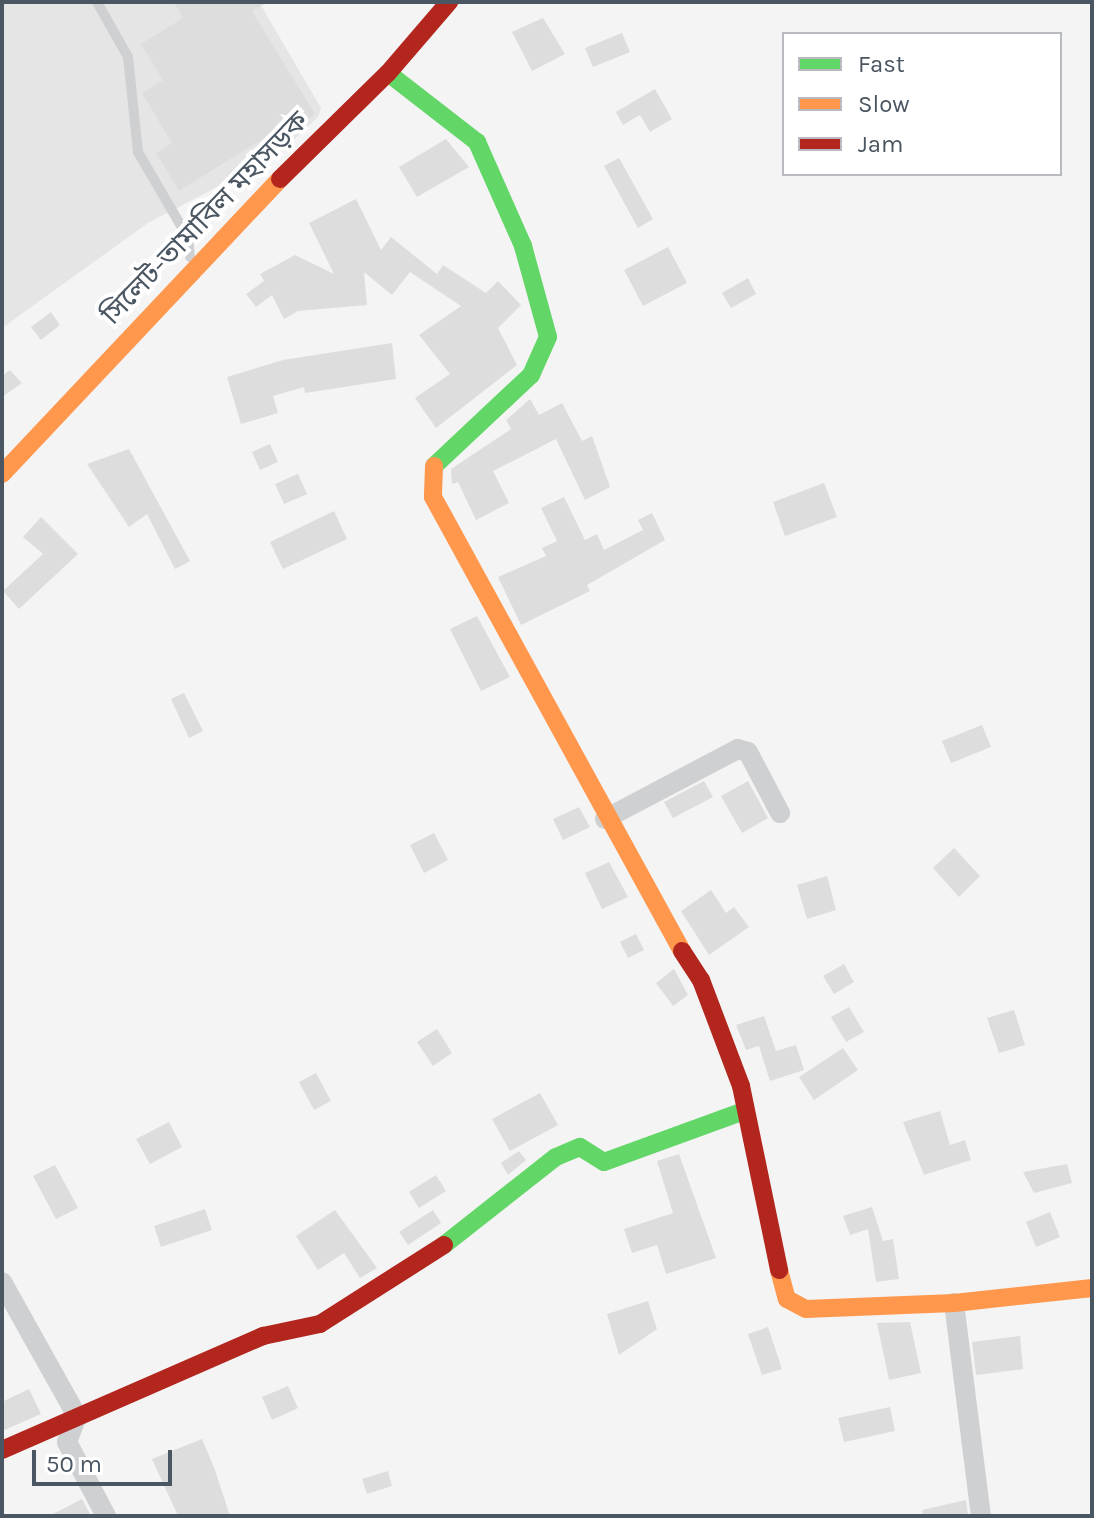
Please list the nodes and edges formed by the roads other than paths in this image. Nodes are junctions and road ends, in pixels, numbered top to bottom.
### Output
1 (97, 2) edge
2 (449, 2) edge
3 (388, 73) junction
4 (191, 267) junction
5 (2, 474) edge
6 (780, 813) dead end
7 (605, 819) junction
8 (744, 1111) junction
9 (2, 1282) edge
10 (1092, 1288) edge
11 (954, 1303) junction
12 (77, 1416) junction
13 (2, 1450) edge
14 (106, 1516) edge
15 (981, 1516) edge

1 - 4 lane
2 - 3 main road, সিলেট-তামাবিল মহাসড়ক
3 - 4 main road, সিলেট-তামাবিল মহাসড়ক
3 - 7 main road
4 - 5 main road, সিলেট-তামাবিল মহাসড়ক
6 - 7 street
7 - 8 main road
8 - 11 main road
8 - 12 main road
9 - 12 street
10 - 11 main road
11 - 15 street
12 - 13 main road
12 - 14 street

